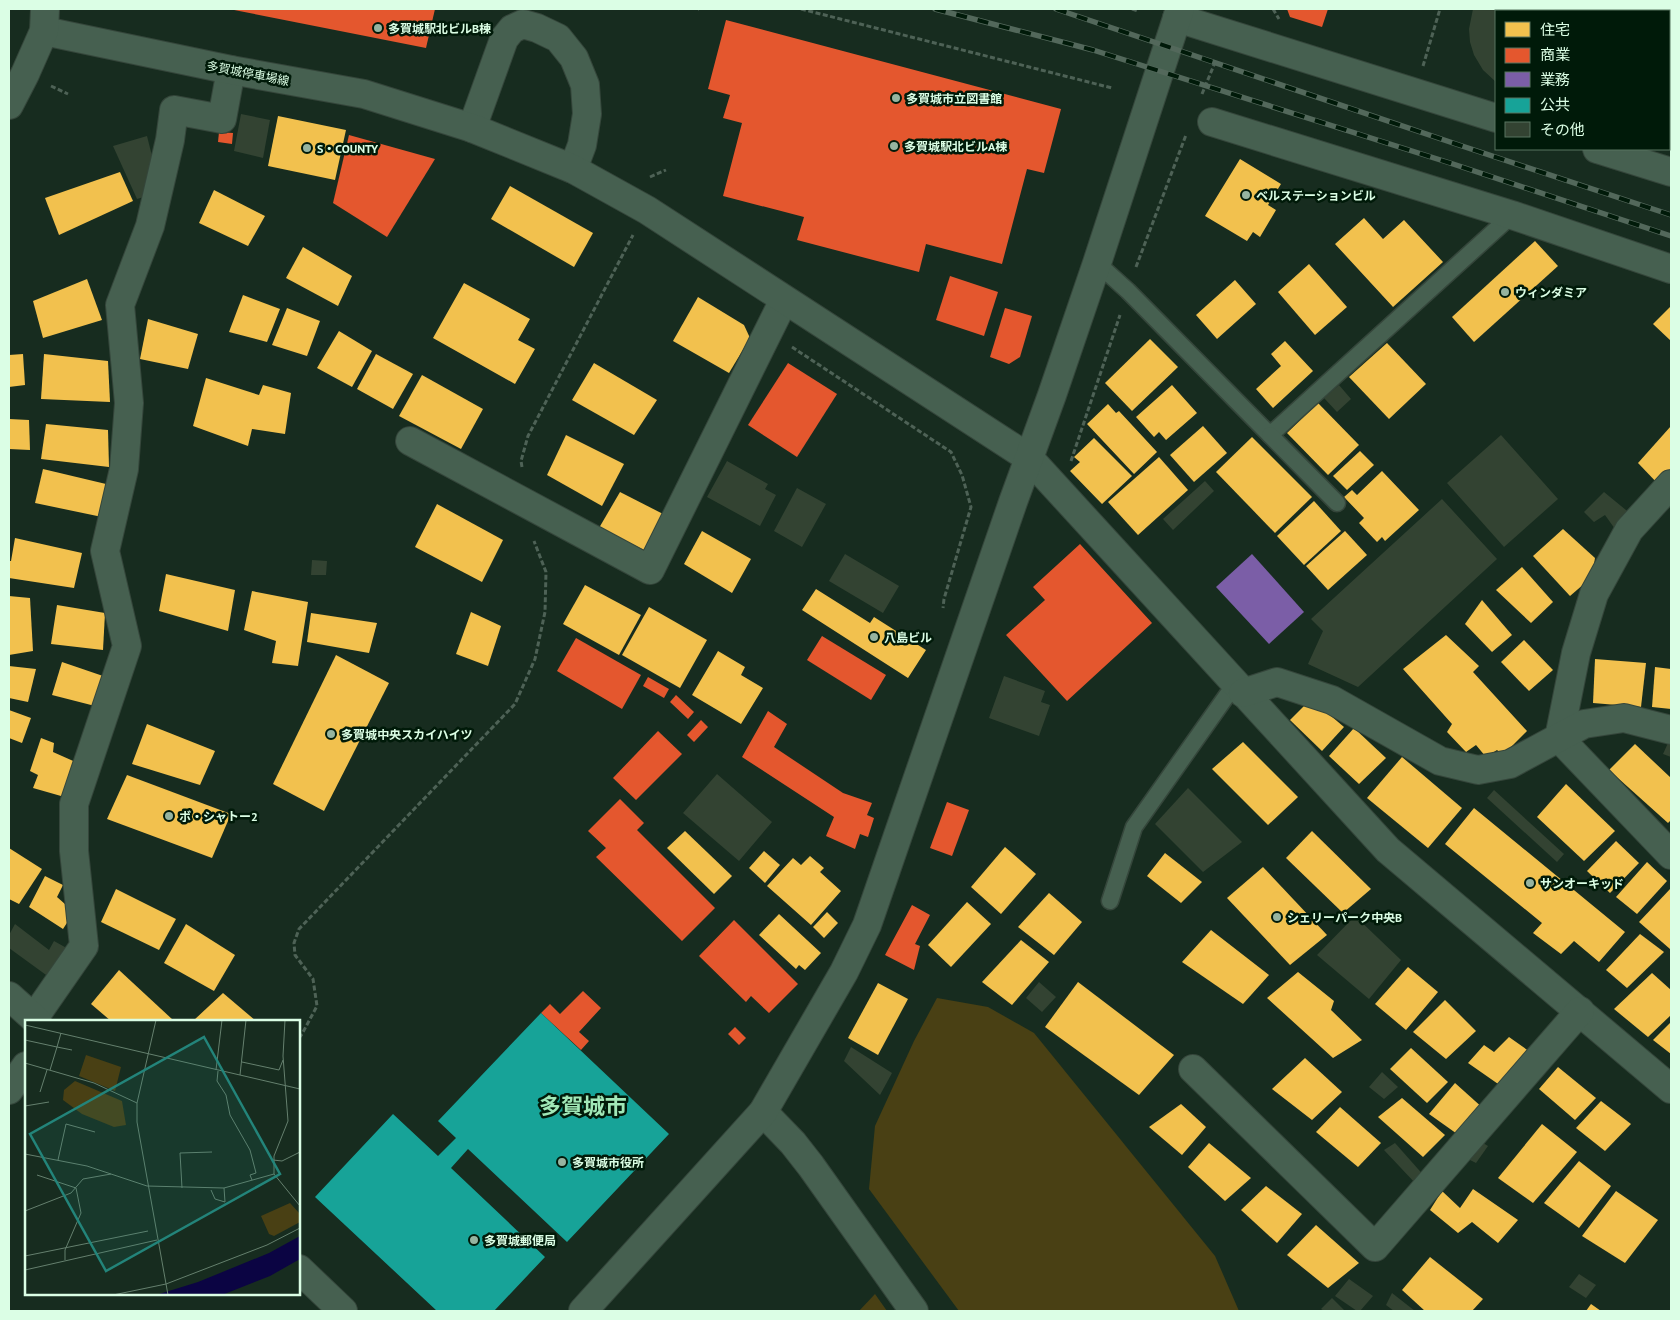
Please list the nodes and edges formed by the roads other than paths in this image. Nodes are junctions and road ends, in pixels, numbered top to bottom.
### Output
1 (1178, 13) edge
2 (44, 20) edge
3 (231, 70) junction
4 (9, 105) edge
5 (1495, 118) edge
6 (1203, 119) road end
7 (472, 128) junction
8 (1600, 150) edge
9 (573, 170) junction
10 (1671, 172) edge
11 (1512, 215) junction
12 (1097, 263) junction
13 (1671, 269) edge
14 (784, 300) junction
15 (1270, 435) junction
16 (410, 441) dead end
17 (1029, 458) junction
18 (1671, 484) edge
19 (1337, 503) dead end
20 (1239, 688) junction
21 (1671, 730) edge
22 (1559, 738) junction
23 (1671, 855) edge
24 (1110, 902) dead end
25 (9, 996) edge
26 (1580, 1012) junction
27 (35, 1020) edge
28 (25, 1067) edge
29 (1193, 1069) dead end
30 (1671, 1089) edge
31 (9, 1090) edge
32 (763, 1112) junction
33 (300, 1270) edge
34 (343, 1311) edge
35 (583, 1311) edge
36 (914, 1311) edge

1 - 5 street
1 - 12 street
2 - 3 street, 多賀城停車場線
2 - 4 street
3 - 7 street, 多賀城停車場線
3 - 27 street
6 - 11 street
7 - 9 street, 多賀城停車場線
7 - 9 street
8 - 10 street
9 - 14 street, 多賀城停車場線
11 - 13 street
11 - 15 lane
12 - 15 lane
12 - 17 street
14 - 16 street
14 - 17 street, 多賀城停車場線
15 - 19 lane
17 - 20 street, 多賀城停車場線
17 - 32 street
18 - 22 street
20 - 22 street
20 - 24 lane
20 - 26 street, 多賀城停車場線
21 - 22 street
22 - 23 street
25 - 27 street
26 - 29 street
26 - 30 street, 多賀城停車場線
28 - 31 street
32 - 35 street
32 - 36 street
33 - 34 street

